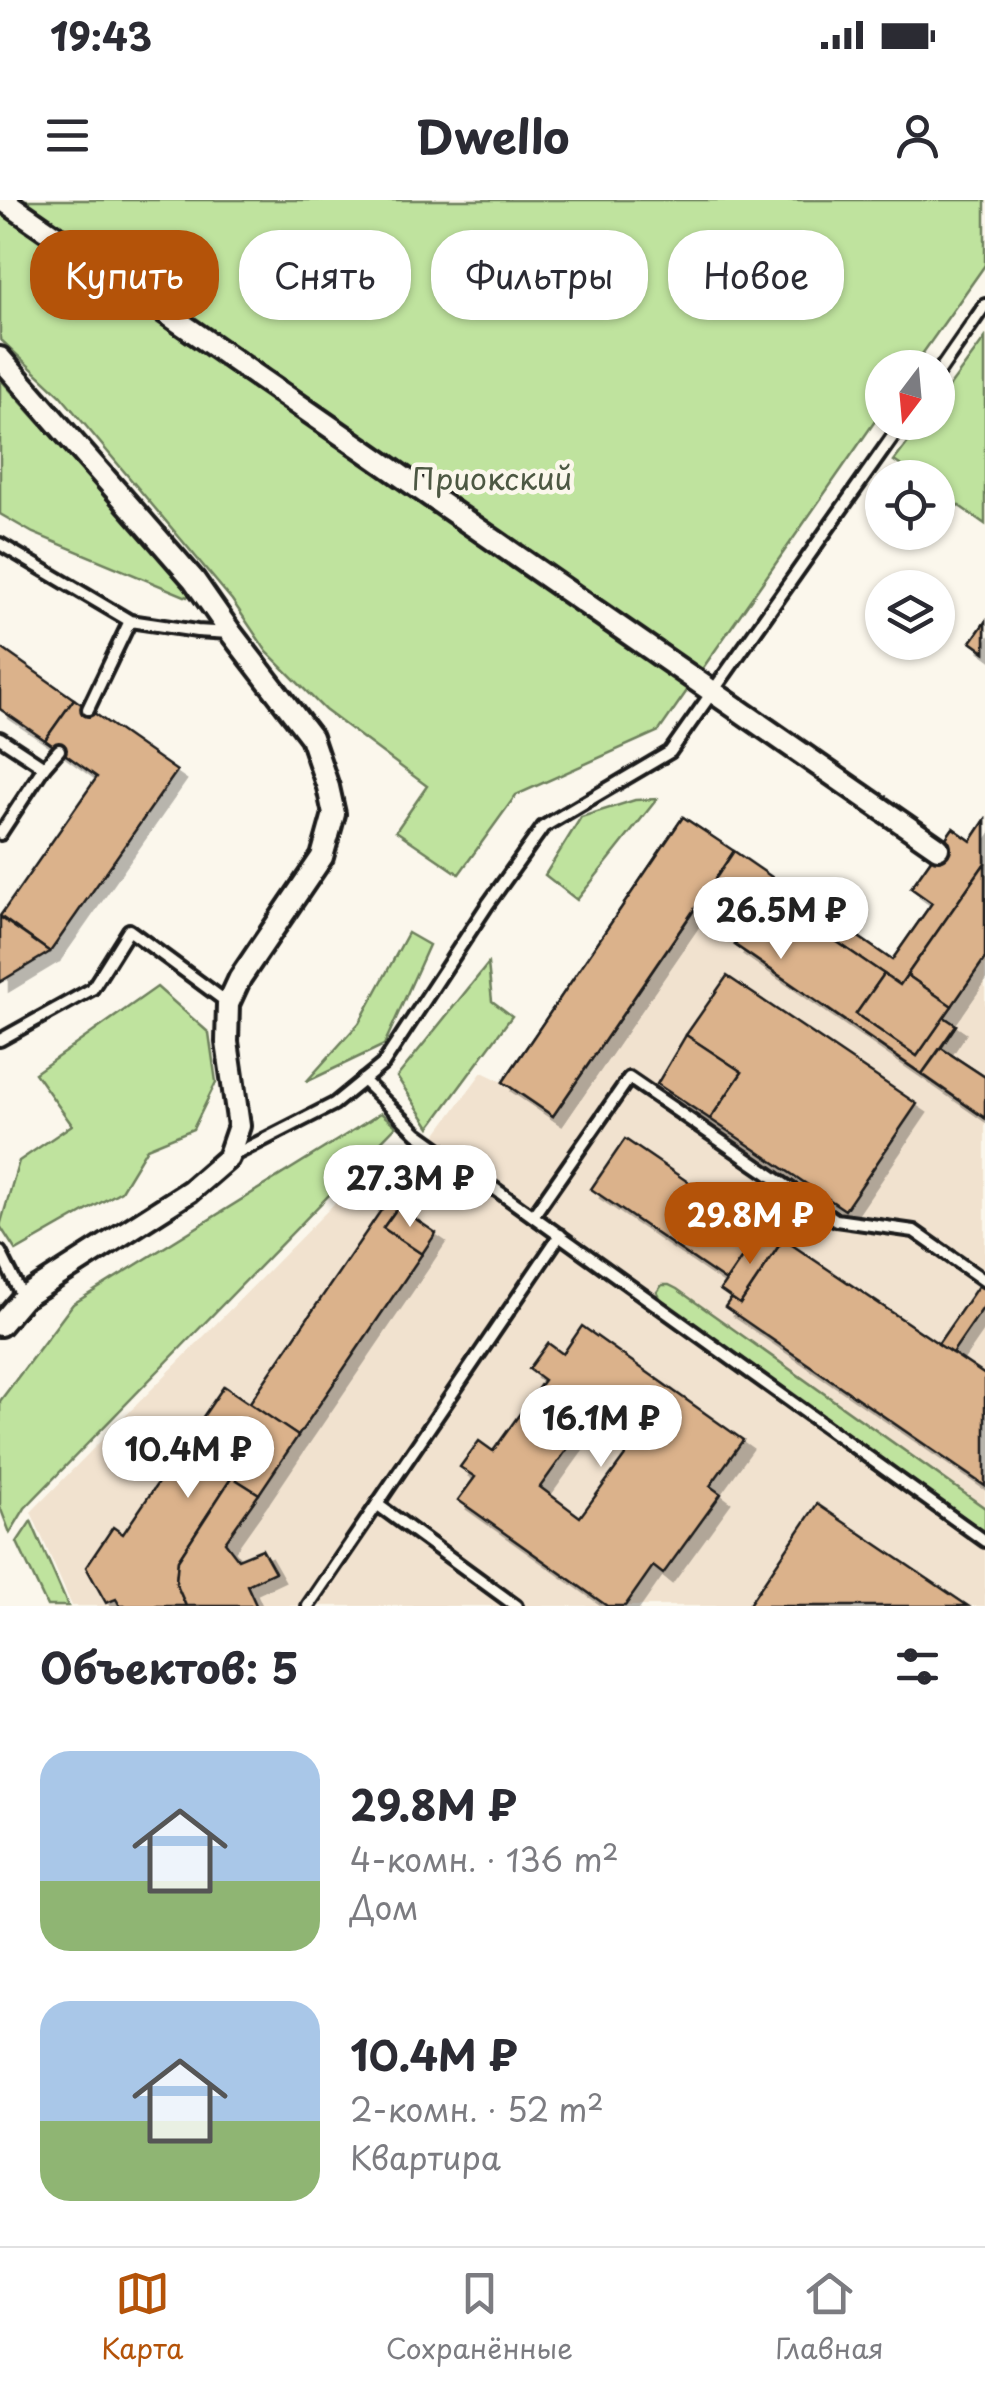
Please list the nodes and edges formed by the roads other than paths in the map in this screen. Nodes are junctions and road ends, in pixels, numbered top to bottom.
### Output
1 (3, 200) edge
2 (985, 305) edge
3 (953, 350) edge
4 (0, 358) edge
5 (890, 440) edge
6 (0, 544) edge
7 (130, 621) junction
8 (231, 633) junction
9 (712, 691) junction
10 (88, 709) dead end
11 (0, 738) edge
12 (60, 750) dead end
13 (44, 767) junction
14 (0, 834) edge
15 (938, 848) dead end
16 (228, 1004) junction
17 (0, 1040) edge
18 (362, 1080) junction
19 (228, 1158) junction
20 (533, 1216) junction
21 (560, 1235) junction
22 (0, 1252) edge
23 (985, 1281) edge
24 (23, 1298) junction
25 (0, 1325) edge
26 (378, 1505) junction
27 (985, 1541) edge
28 (308, 1606) edge
29 (516, 1606) edge

1 - 9 street
2 - 3 lane
4 - 8 street
5 - 9 lane
6 - 7 lane
7 - 8 lane
7 - 10 lane
8 - 16 street
9 - 15 street
9 - 18 lane
11 - 13 lane
12 - 13 lane
13 - 14 lane
16 - 17 lane
16 - 19 street
18 - 19 lane
18 - 20 lane
19 - 24 street
20 - 21 lane
20 - 23 lane
21 - 26 lane
21 - 27 lane
22 - 24 lane
24 - 25 street
26 - 28 lane
26 - 29 lane

